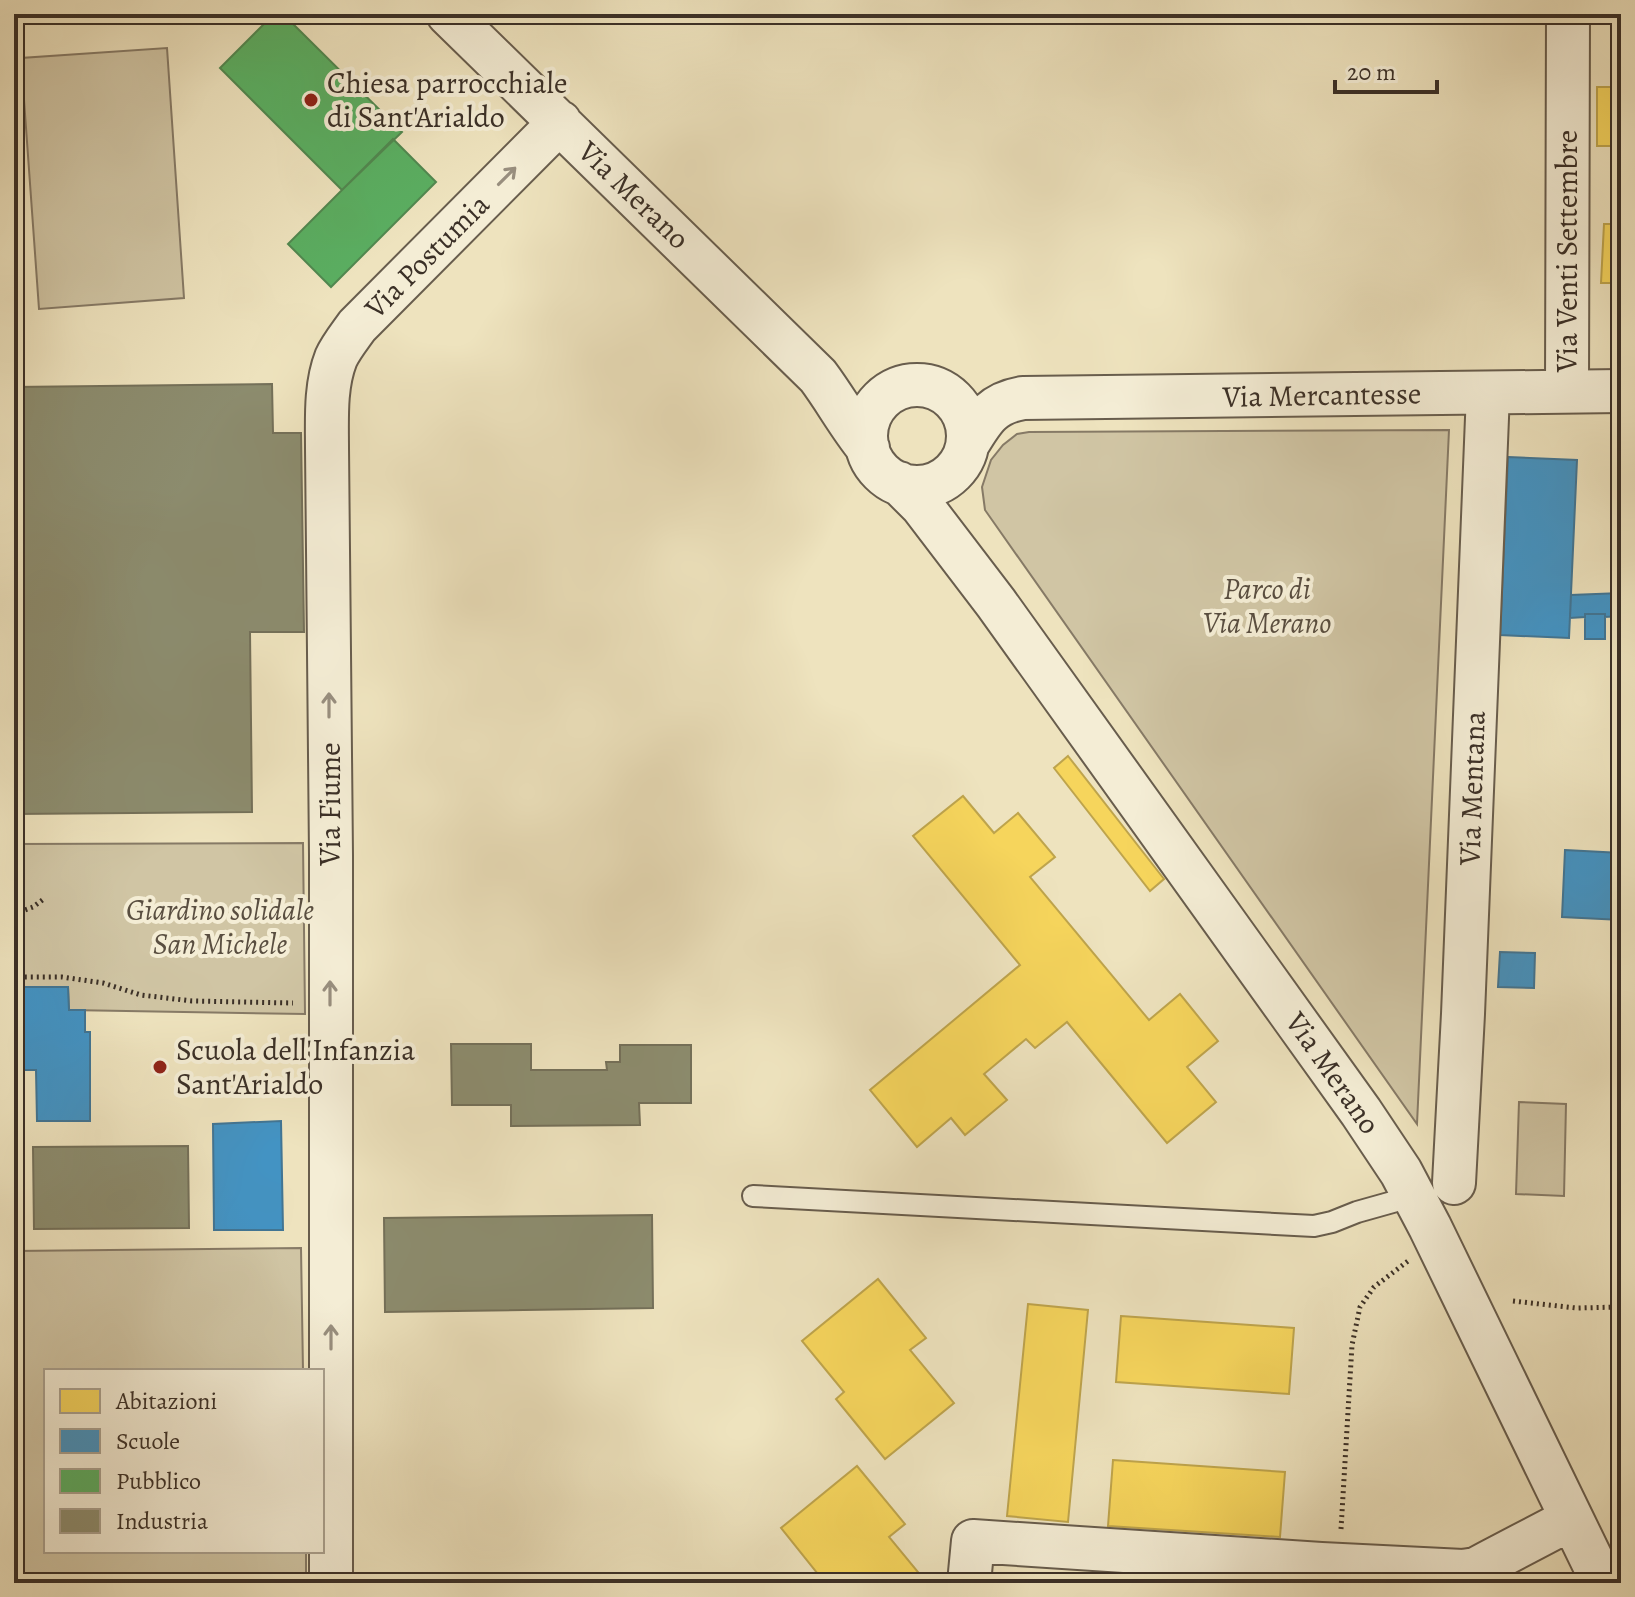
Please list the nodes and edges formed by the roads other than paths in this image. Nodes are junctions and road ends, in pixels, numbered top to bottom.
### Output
1 (448, 14) edge
2 (1568, 14) edge
3 (560, 122) junction
4 (818, 376) junction
5 (936, 387) junction
6 (1567, 391) junction
7 (1621, 391) edge
8 (1488, 393) junction
9 (887, 394) junction
10 (1023, 398) junction
11 (327, 409) joint
12 (868, 448) junction
13 (961, 457) junction
14 (899, 483) junction
15 (996, 603) junction
16 (1454, 1183) dead end
17 (753, 1196) dead end
18 (1414, 1196) junction
19 (1571, 1519) junction
20 (331, 1583) edge
21 (969, 1583) edge
22 (1603, 1583) edge

1 - 3 street, Via Merano
2 - 6 street, Via Venti Settembre
3 - 4 street, Via Merano
11 -> 3 street, Via Postumia
4 - 9 street
4 - 12 street
5 - 9 street
5 - 10 street, Via Mercantesse
5 - 13 street
6 - 7 street, Via Mercantesse
6 - 8 street, Via Mercantesse
8 - 10 street, Via Mercantesse
8 - 16 street, Via Mentana
9 - 12 street
10 - 13 street, Via Mercantesse
20 -> 11 street, Via Fiume
12 - 14 street
13 - 14 street
13 - 15 street
14 - 15 street
15 - 18 street, Via Merano
17 - 18 lane
18 - 19 street, Via Merano
19 - 21 street
19 - 22 street, Via Merano

